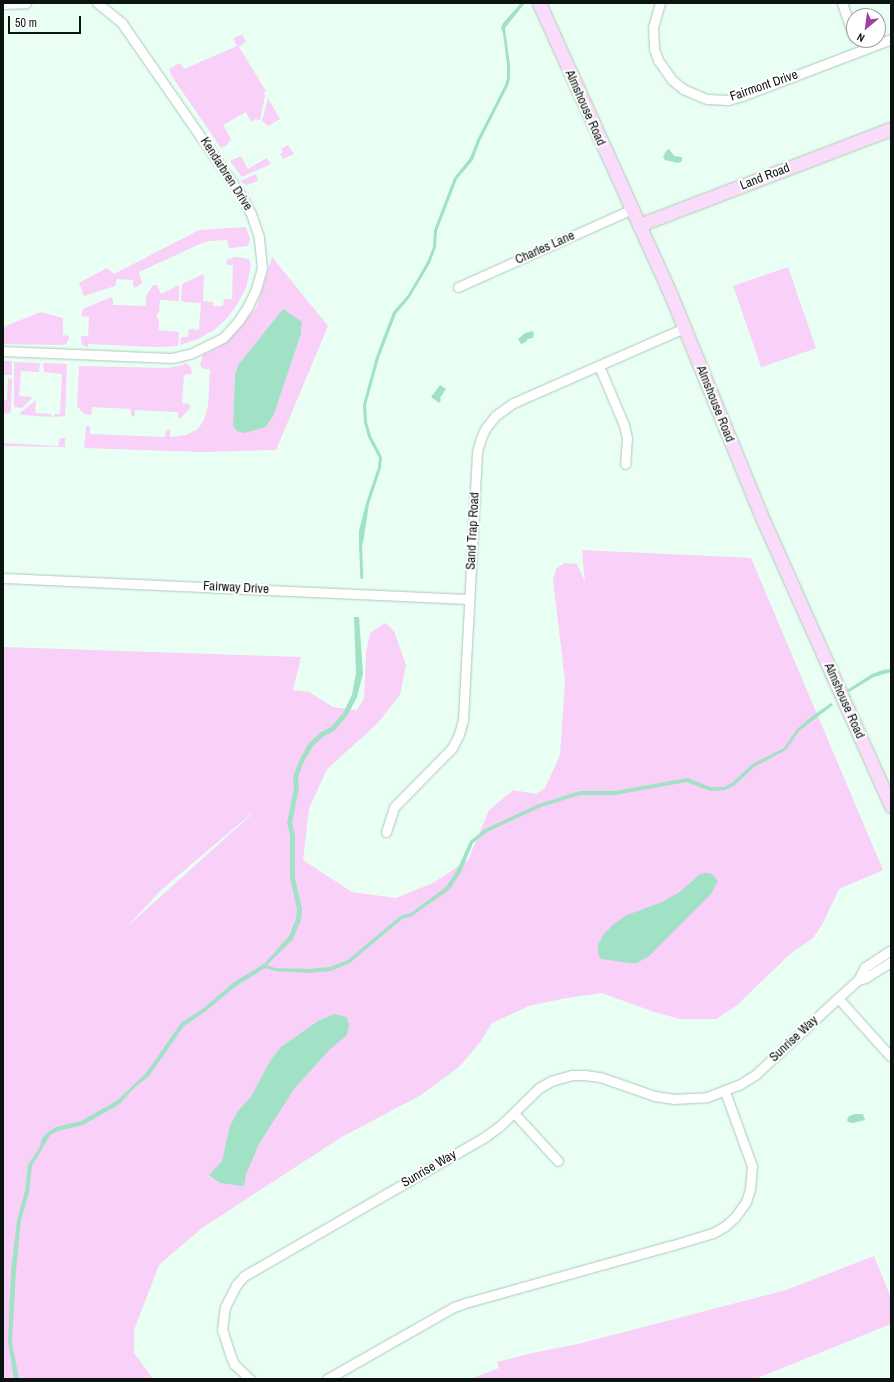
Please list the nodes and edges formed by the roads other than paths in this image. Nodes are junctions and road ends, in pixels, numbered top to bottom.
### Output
1 (26, 3) edge
2 (97, 3) edge
3 (539, 3) edge
4 (660, 3) edge
5 (842, 3) edge
6 (3, 4) edge
7 (846, 14) edge
8 (891, 39) edge
9 (859, 50) joint
10 (891, 129) edge
11 (632, 209) junction
12 (640, 225) junction
13 (458, 287) dead end
14 (684, 328) junction
15 (3, 351) edge
16 (599, 366) junction
17 (625, 464) dead end
18 (3, 578) edge
19 (469, 599) junction
20 (891, 806) edge
21 (386, 832) dead end
22 (891, 950) edge
23 (891, 962) edge
24 (858, 980) junction
25 (838, 998) junction
26 (890, 1056) edge
27 (725, 1092) junction
28 (514, 1113) junction
29 (558, 1161) dead end
30 (250, 1379) edge
31 (327, 1379) edge

1 - 6 street
2 - 15 street, Kendarbren Drive
3 - 11 main road, Almshouse Road
4 - 9 street, Fairmont Drive
5 - 7 street
8 - 9 street, Fairmont Drive
10 - 12 main road, Land Road
11 - 12 main road, Almshouse Road
11 - 13 street, Charles Lane
12 - 14 main road, Almshouse Road
14 - 16 street, Sand Trap Road
14 - 20 main road, Almshouse Road
16 - 17 street
16 - 19 street, Sand Trap Road
18 - 19 street, Fairway Drive
19 - 21 street, Sand Trap Road
22 - 24 street, Sunrise Way
23 - 24 street, Sunrise Way
24 - 25 street, Sunrise Way
25 - 26 street
25 - 27 street, Sunrise Way
27 - 28 street, Sunrise Way
27 - 31 street
28 - 29 street
28 - 30 street, Sunrise Way

